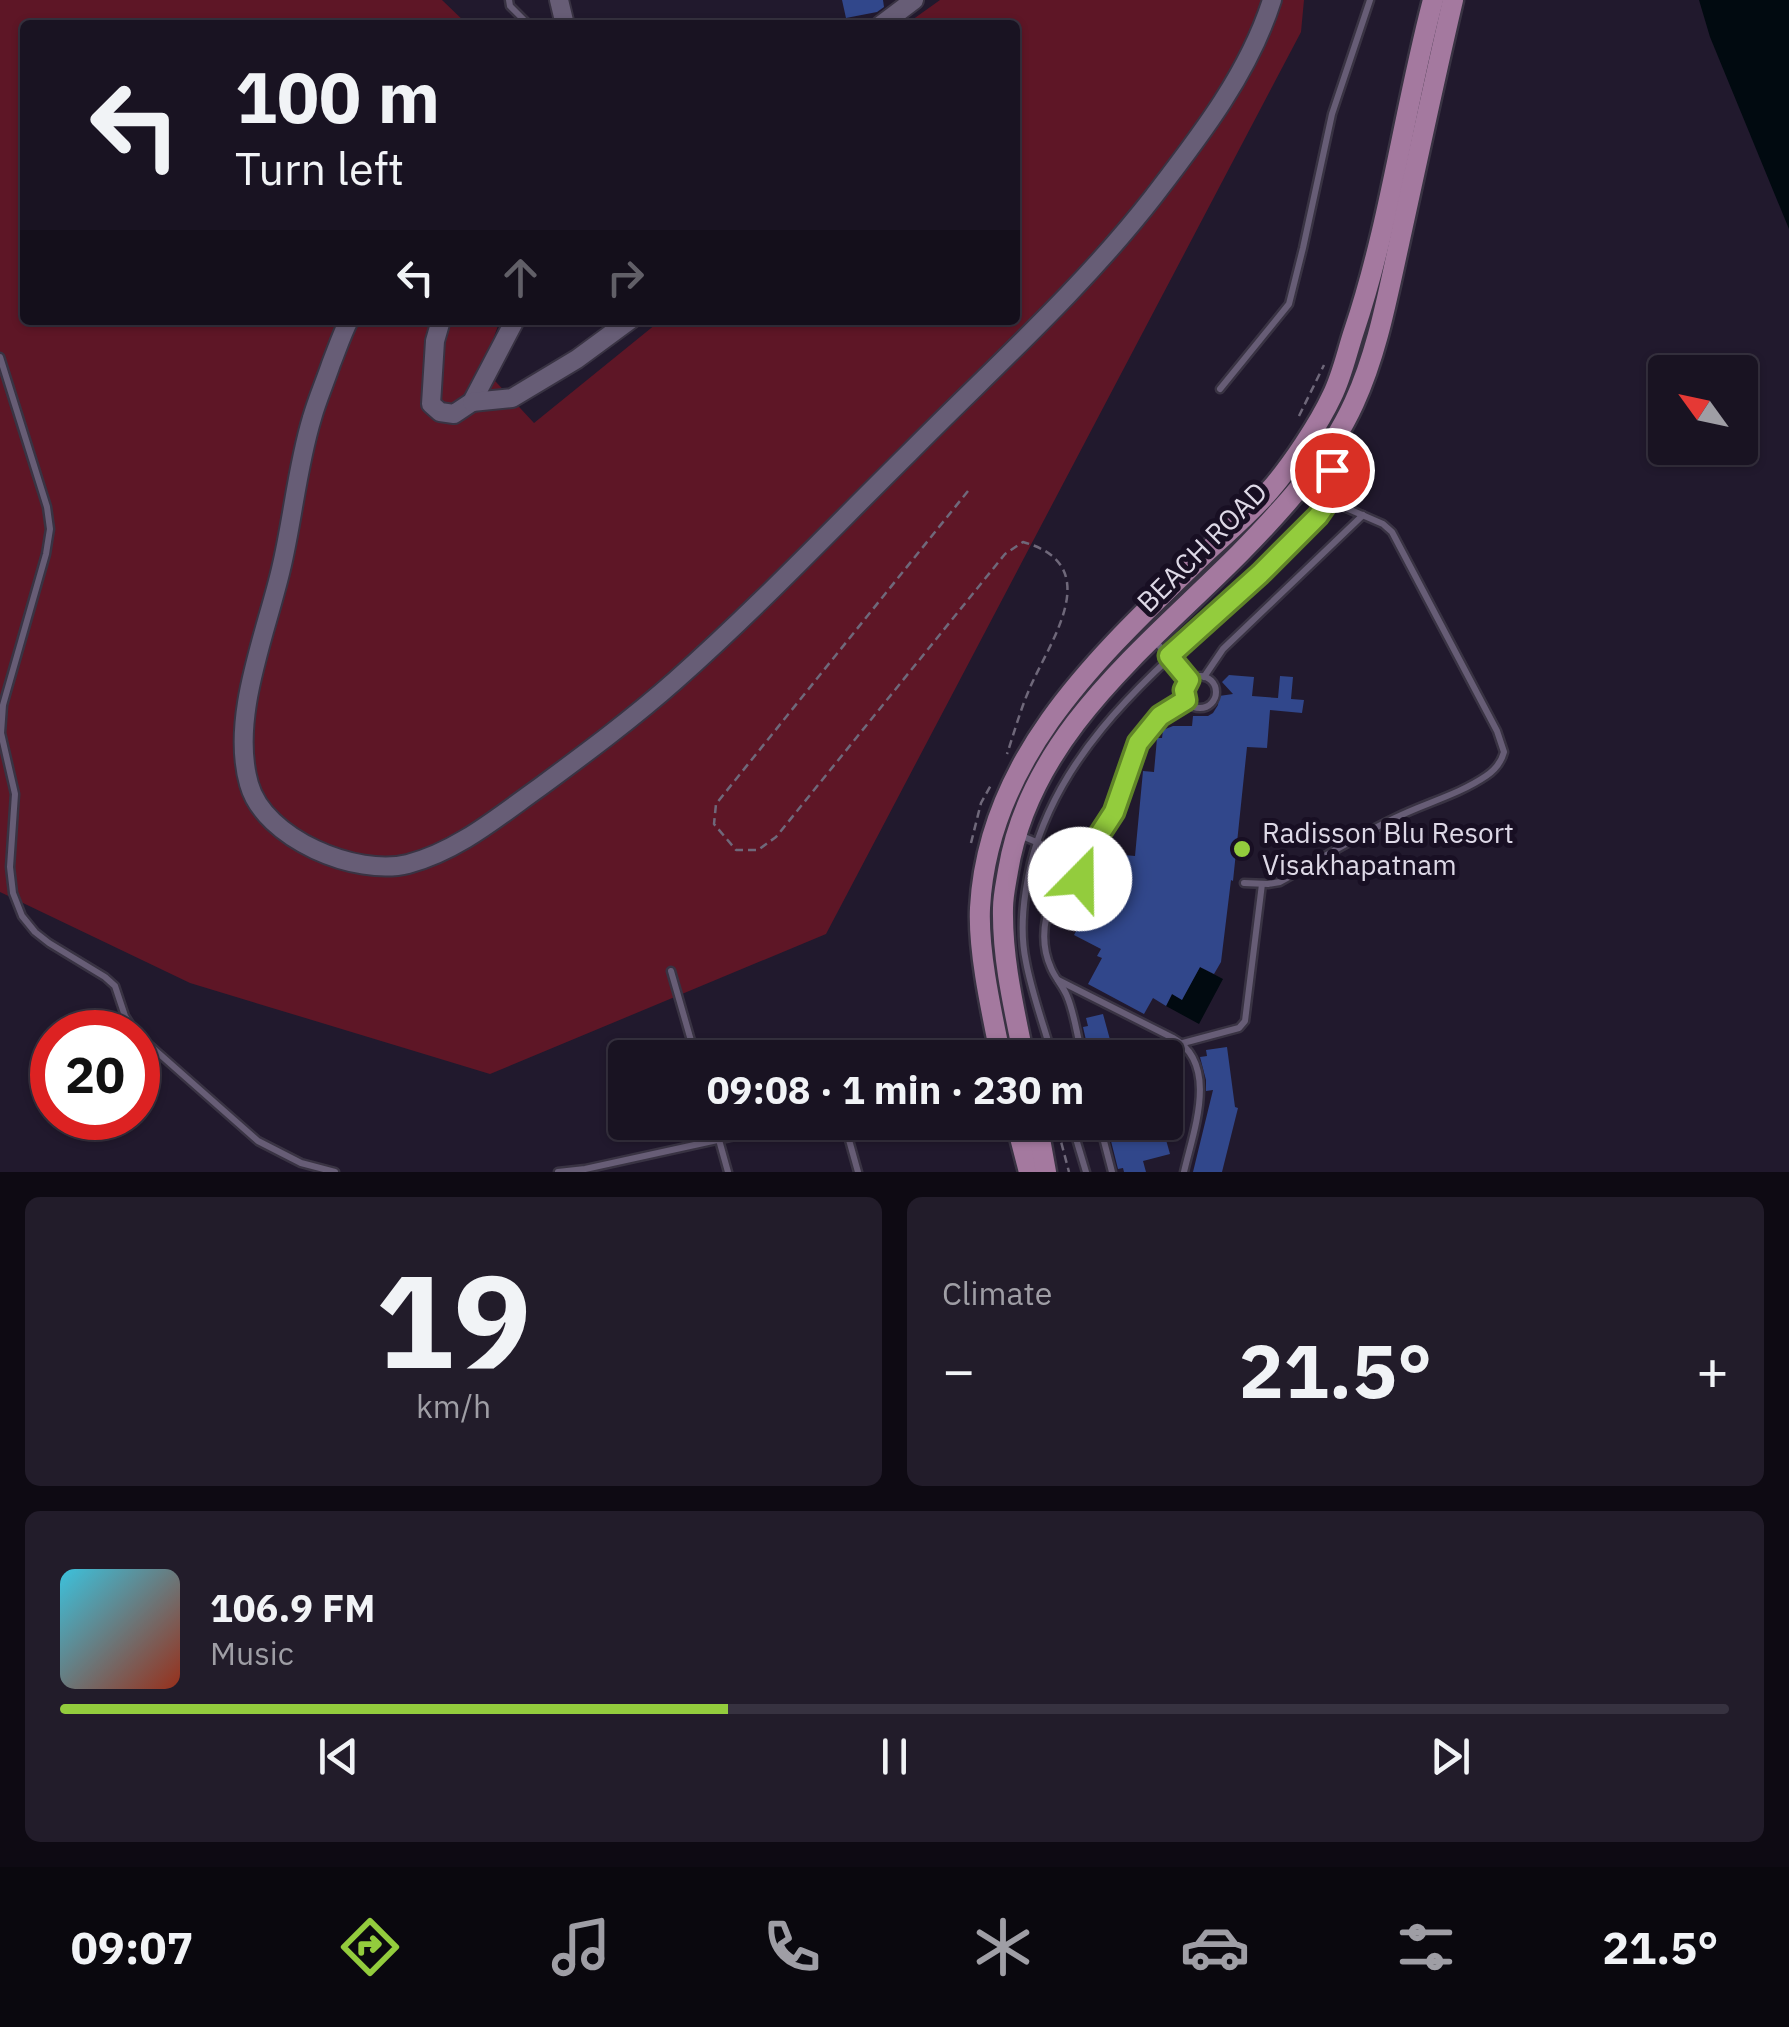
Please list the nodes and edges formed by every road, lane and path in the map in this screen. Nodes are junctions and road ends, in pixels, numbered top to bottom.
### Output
1 (509, 0) edge
2 (914, 0) edge
3 (1272, 0) edge
4 (1370, 0) edge
5 (1432, 0) edge
6 (1453, 0) edge
7 (524, 20) edge
8 (888, 20) edge
9 (347, 325) edge
10 (440, 325) edge
11 (512, 325) edge
12 (623, 325) edge
13 (0, 357) edge
14 (1323, 366) dead end
15 (1220, 390) dead end
16 (472, 402) junction
17 (1300, 414) dead end
18 (1321, 457) junction
19 (968, 490) dead end
20 (1330, 501) junction
21 (1363, 515) junction
22 (1175, 583) junction
23 (1190, 602) junction
24 (1152, 637) junction
25 (1169, 656) junction
26 (1204, 676) junction
27 (1189, 680) junction
28 (1186, 700) junction
29 (1018, 739) dead end
30 (996, 778) dead end
31 (1016, 834) junction
32 (1038, 841) junction
33 (1090, 849) junction
34 (968, 855) dead end
35 (1067, 855) junction
36 (1067, 870) junction
37 (1244, 883) dead end
38 (1262, 884) junction
39 (671, 971) dead end
40 (1058, 980) junction
41 (123, 1010) edge
42 (691, 1040) edge
43 (997, 1040) edge
44 (1021, 1040) edge
45 (1047, 1040) edge
46 (1078, 1040) edge
47 (1176, 1040) edge
48 (1183, 1043) edge
49 (1183, 1044) edge
50 (160, 1055) edge
51 (714, 1140) edge
52 (718, 1140) edge
53 (849, 1140) edge
54 (1021, 1140) edge
55 (1040, 1140) edge
56 (1061, 1140) edge
57 (1076, 1140) edge
58 (1104, 1140) edge
59 (335, 1172) edge
60 (558, 1172) edge
61 (728, 1172) edge
62 (858, 1172) edge
63 (1029, 1172) edge
64 (1046, 1172) edge
65 (1069, 1172) edge
66 (1086, 1172) edge
67 (1112, 1172) edge
68 (1184, 1172) edge

1 - 7 lane
2 - 8 street
3 - 9 street
4 - 15 lane
5 - 22 main road
6 - 18 main road, BEACH ROAD
10 - 16 street
11 - 16 street
12 - 16 street
13 - 41 lane
14 - 17 path
18 - 20 lane
18 - 23 main road, BEACH ROAD
19 - 29 path
20 - 21 lane
20 - 25 lane
21 - 26 lane
21 - 38 lane
22 - 23 main road
22 - 43 main road
23 - 24 main road, BEACH ROAD
24 - 25 lane
24 - 31 main road, BEACH ROAD
25 - 27 lane
25 - 32 lane
26 - 27 lane
26 - 28 lane
27 - 28 lane
28 - 33 lane
30 - 34 path
31 - 32 lane
31 - 44 main road, BEACH ROAD
32 - 35 lane
32 - 45 lane
33 - 35 lane
33 - 36 lane
35 - 36 lane
36 - 40 lane
37 - 38 lane
38 - 48 lane
39 - 42 lane
40 - 46 lane
40 - 47 lane
49 - 68 lane
50 - 59 lane
51 - 60 lane
52 - 61 lane
53 - 62 lane
54 - 63 main road
55 - 64 main road
56 - 65 path
57 - 66 lane
58 - 67 lane

